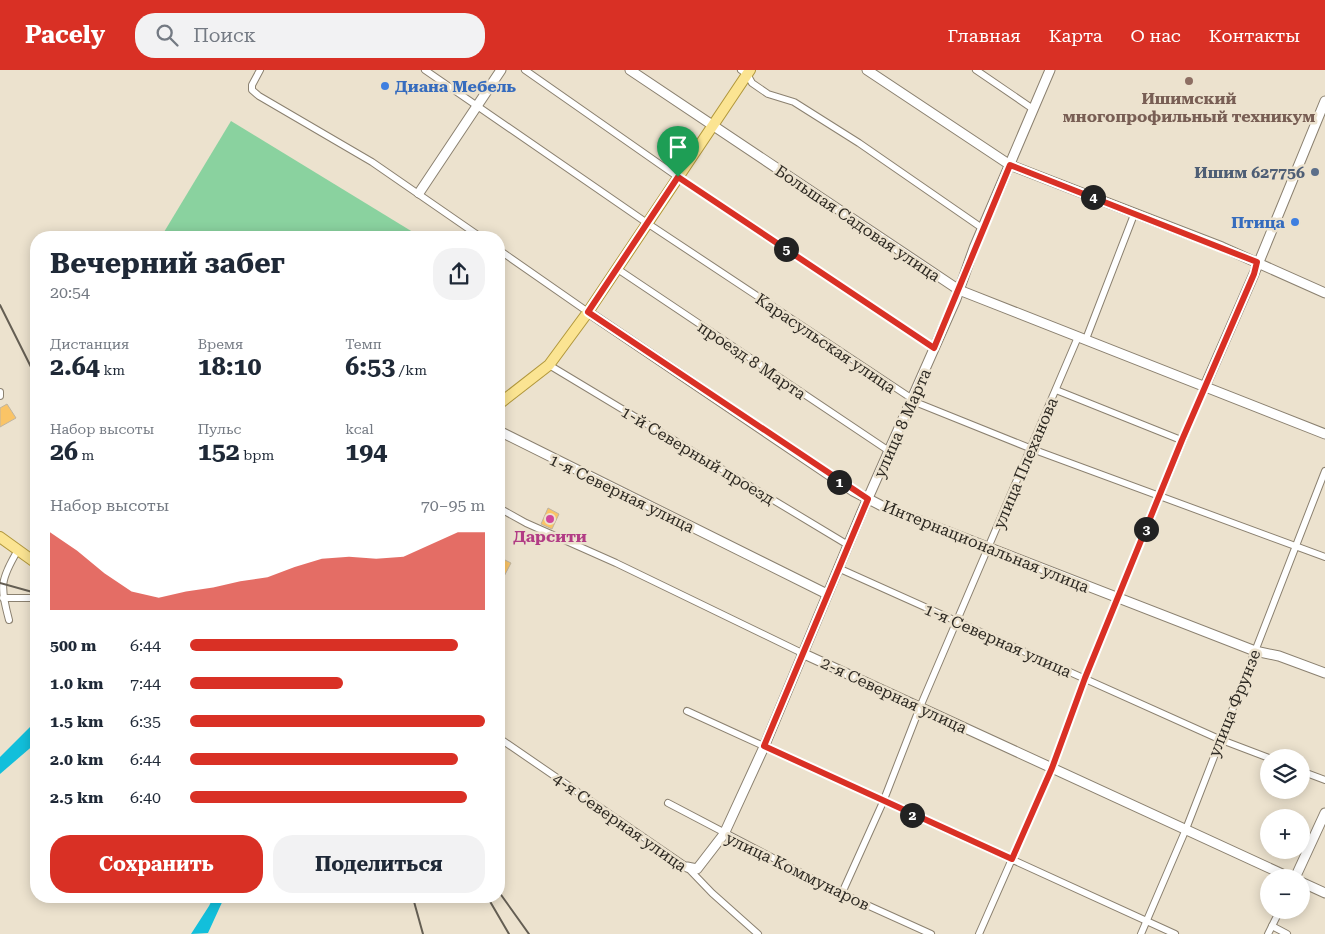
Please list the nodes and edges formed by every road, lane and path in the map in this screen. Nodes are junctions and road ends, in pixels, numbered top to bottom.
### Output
1 (260, 70) edge
2 (425, 70) edge
3 (501, 70) edge
4 (525, 70) edge
5 (630, 70) edge
6 (867, 70) edge
7 (976, 70) edge
8 (1050, 70) edge
9 (746, 71) edge
10 (1325, 101) edge
11 (477, 105) junction
12 (1033, 109) junction
13 (712, 125) junction
14 (1010, 165) junction
15 (678, 177) junction
16 (419, 193) junction
17 (1135, 212) junction
18 (647, 223) junction
19 (982, 228) junction
20 (472, 231) edge
21 (505, 254) edge
22 (1257, 262) junction
23 (616, 268) junction
24 (959, 290) junction
25 (1325, 293) edge
26 (588, 312) junction
27 (1082, 338) junction
28 (934, 348) junction
29 (548, 365) junction
30 (1204, 386) junction
31 (1056, 390) junction
32 (505, 399) edge
33 (913, 400) junction
34 (505, 434) edge
35 (1325, 434) edge
36 (1182, 440) junction
37 (1032, 449) junction
38 (889, 451) junction
39 (1325, 471) edge
40 (1160, 496) junction
41 (868, 499) junction
42 (505, 511) edge
43 (0, 537) edge
44 (848, 545) junction
45 (1295, 546) junction
46 (988, 548) junction
47 (18, 550) junction
48 (1325, 557) edge
49 (30, 559) edge
50 (838, 568) junction
51 (827, 594) junction
52 (4, 598) junction
53 (30, 598) edge
54 (1119, 599) junction
55 (10, 620) dead end
56 (957, 622) junction
57 (1255, 651) junction
58 (802, 653) junction
59 (1325, 673) edge
60 (1085, 678) junction
61 (920, 707) junction
62 (687, 711) dead end
63 (1219, 739) junction
64 (505, 742) edge
65 (764, 746) junction
66 (1260, 755) edge
67 (1052, 768) junction
68 (1310, 774) edge
69 (1325, 780) edge
70 (883, 802) junction
71 (668, 804) dead end
72 (1325, 813) edge
73 (1186, 829) junction
74 (724, 834) junction
75 (1012, 859) junction
76 (687, 867) joint
77 (1272, 869) edge
78 (1300, 869) edge
79 (698, 873) junction
80 (1310, 886) edge
81 (842, 893) junction
82 (1325, 893) edge
83 (1276, 919) edge
84 (1148, 920) junction
85 (1272, 926) junction
86 (758, 934) edge
87 (931, 934) edge
88 (979, 934) edge
89 (1141, 934) edge
90 (1175, 934) edge
91 (1268, 934) edge
92 (1286, 934) edge

1 - 16 street
2 - 11 street, Карасульская улица
3 - 11 street
4 - 15 street
5 - 13 street, Большая Садовая улица
6 - 14 street
7 - 12 street
8 - 12 street, улица 8 Марта
9 - 13 main road
9 - 19 street
10 - 22 street
11 - 16 street
11 - 18 street, Карасульская улица
12 - 14 street, улица 8 Марта
13 - 15 main road
13 - 24 street, Большая Садовая улица
14 - 17 street
14 - 19 street, улица 8 Марта
15 - 18 main road
15 - 28 street
16 - 20 street
17 - 22 street
17 - 27 street, улица Плеханова
18 - 23 main road
18 - 33 street, Карасульская улица
19 - 24 street, улица 8 Марта
21 - 26 street, Интернациональная улица
22 - 25 street
22 - 30 street
23 - 26 main road
23 - 38 street, проезд 8 Марта
24 - 27 street, Большая Садовая улица
24 - 28 street, улица 8 Марта
26 - 29 main road
26 - 41 street, Интернациональная улица
27 - 30 street, Большая Садовая улица
27 - 31 street, улица Плеханова
28 - 33 street, улица 8 Марта
29 - 32 main road
29 - 44 street, 1-й Северный проезд
30 - 35 street, Большая Садовая улица
30 - 36 street
31 - 36 street
31 - 37 street, улица Плеханова
33 - 37 street, Карасульская улица
33 - 38 street, улица 8 Марта
34 - 51 street, 1-я Северная улица
36 - 40 street
37 - 40 street, Карасульская улица
37 - 46 street, улица Плеханова
38 - 41 street, улица 8 Марта
39 - 45 street, улица Фрунзе
40 - 45 street, Карасульская улица
40 - 54 street
41 - 44 street, улица 8 Марта
41 - 46 street, Интернациональная улица
42 - 58 street, 2-я Северная улица
43 - 47 main road
44 - 50 street, улица 8 Марта
45 - 48 street, Карасульская улица
45 - 57 street, улица Фрунзе
46 - 54 street, Интернациональная улица
46 - 56 street, улица Плеханова
47 - 49 main road
47 - 52 street
50 - 51 street, улица 8 Марта
50 - 56 street, 1-я Северная улица
51 - 58 street, улица 8 Марта
52 - 53 street
52 - 55 street
54 - 57 street, Интернациональная улица
54 - 60 street
56 - 60 street, 1-я Северная улица
56 - 61 street, улица Плеханова
57 - 59 street, Интернациональная улица
57 - 63 street, улица Фрунзе
58 - 61 street, 2-я Северная улица
58 - 65 street, улица 8 Марта
60 - 63 street, 1-я Северная улица
60 - 67 street
61 - 67 street, 2-я Северная улица
61 - 70 street, улица Плеханова
62 - 65 street
63 - 66 street, 1-я Северная улица
63 - 73 street, улица Фрунзе
64 - 76 street, 4-я Северная улица
65 - 70 street
65 - 74 street, улица 8 Марта
67 - 73 street, 2-я Северная улица
67 - 75 street
68 - 69 street
70 - 75 street
70 - 81 street, улица Плеханова
71 - 74 street, улица Коммунаров
72 - 78 street
73 - 77 street, 2-я Северная улица
73 - 84 street, улица Фрунзе
74 - 79 street, улица 8 Марта
74 - 81 street, улица Коммунаров
75 - 84 street
75 - 88 street
76 - 79 street
79 - 86 street, 4-я Северная улица
80 - 82 street
81 - 87 street, улица Коммунаров
83 - 85 street
84 - 89 street, улица Фрунзе
84 - 90 street
85 - 91 street
85 - 92 street

